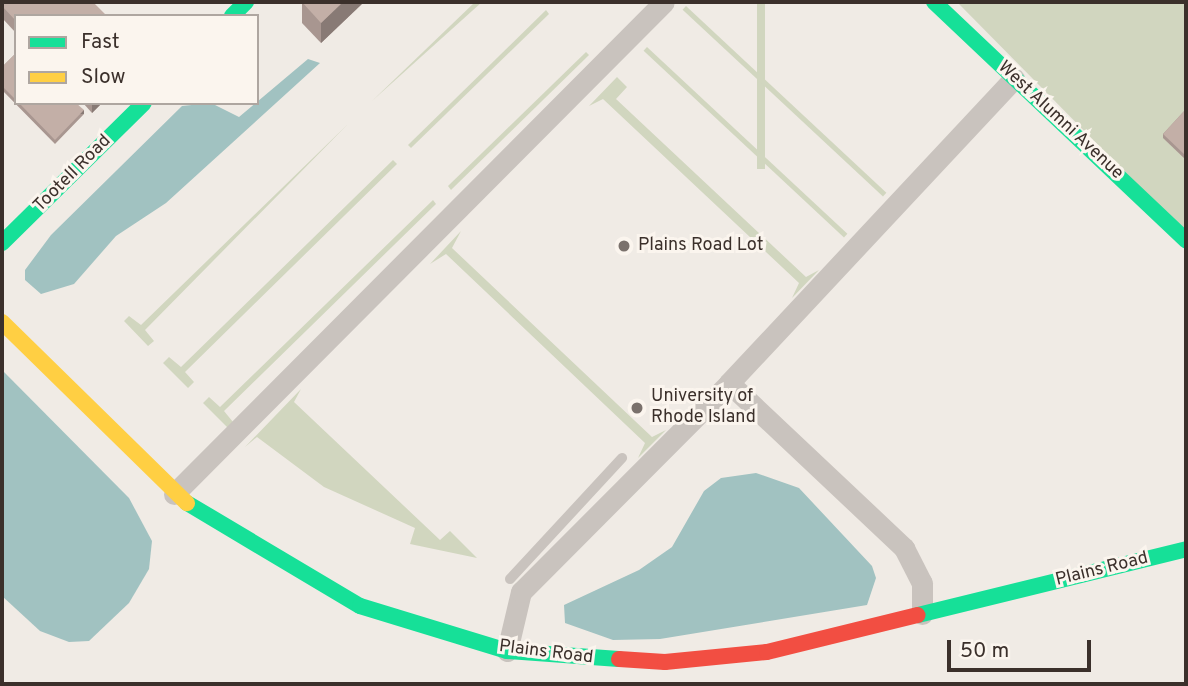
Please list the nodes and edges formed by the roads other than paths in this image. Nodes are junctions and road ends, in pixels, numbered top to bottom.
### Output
1 (664, 2) edge
2 (934, 2) edge
3 (1014, 79) junction
4 (142, 105) edge
5 (1186, 240) edge
6 (2, 243) edge
7 (2, 322) edge
8 (729, 383) junction
9 (622, 458) dead end
10 (174, 494) junction
11 (1186, 549) edge
12 (510, 579) dead end
13 (922, 614) junction
14 (507, 651) junction

1 - 10 street
2 - 3 street, West Alumni Avenue
3 - 5 street, West Alumni Avenue
3 - 8 street
4 - 6 street, Tootell Road
7 - 10 street, Plains Road
8 - 13 street
8 - 14 street
9 - 12 lane
10 - 14 street, Plains Road
11 - 13 street, Plains Road
13 - 14 street, Plains Road

